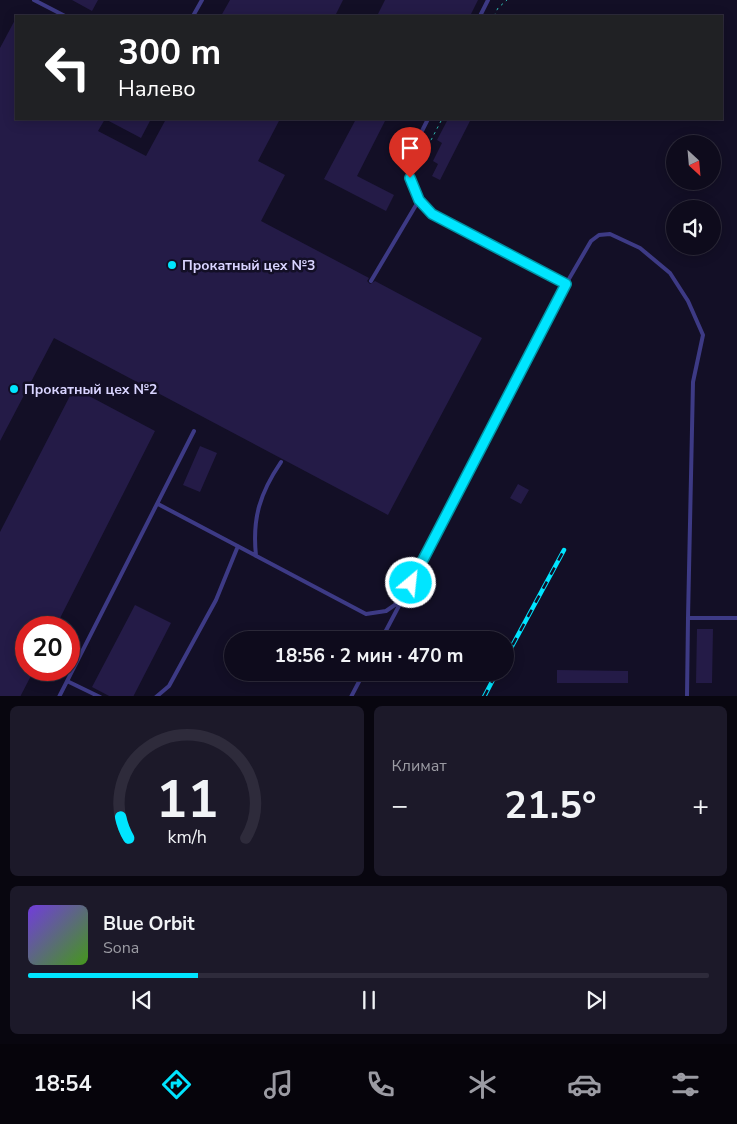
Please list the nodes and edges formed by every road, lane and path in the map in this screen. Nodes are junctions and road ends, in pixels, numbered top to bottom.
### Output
1 (34, 0) edge
2 (202, 0) edge
3 (488, 0) edge
4 (506, 0) edge
5 (63, 15) edge
6 (194, 15) edge
7 (480, 15) edge
8 (494, 15) edge
9 (427, 120) edge
10 (442, 120) edge
11 (411, 181) junction
12 (419, 200) junction
13 (371, 281) dead end
14 (566, 284) junction
15 (194, 431) dead end
16 (281, 462) dead end
17 (158, 504) junction
18 (238, 546) junction
19 (256, 556) junction
20 (402, 600) junction
21 (688, 618) junction
22 (737, 618) edge
23 (386, 631) edge
24 (80, 656) edge
25 (67, 681) joint
26 (359, 681) edge
27 (59, 696) edge
28 (100, 696) edge
29 (156, 696) edge
30 (351, 696) edge
31 (687, 696) edge

1 - 5 lane
2 - 6 lane
3 - 7 lane
4 - 8 path
9 - 11 lane
10 - 11 path
11 - 12 lane
12 - 13 lane
12 - 14 lane
14 - 20 lane
14 - 21 lane
15 - 17 lane
16 - 19 lane
17 - 18 lane
17 - 24 lane
18 - 19 lane
18 - 29 lane
19 - 20 lane
20 - 23 lane
21 - 22 lane
21 - 31 lane
25 - 27 lane
25 - 28 lane
26 - 30 lane

